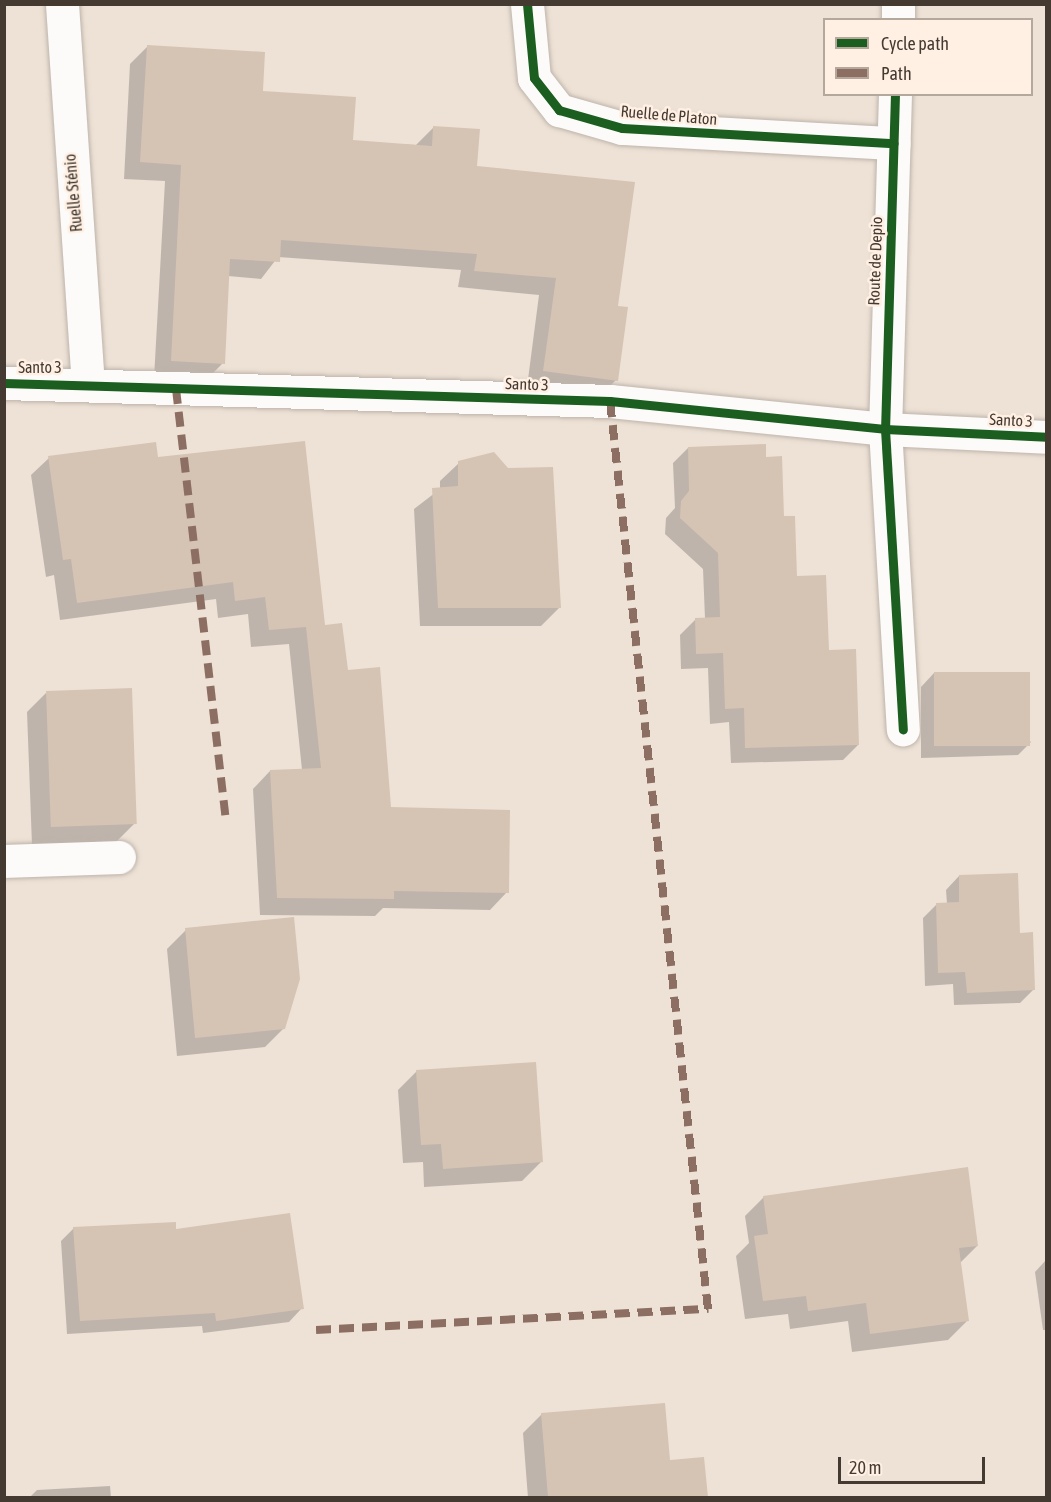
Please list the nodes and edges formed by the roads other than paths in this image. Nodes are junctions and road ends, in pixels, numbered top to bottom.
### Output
1 (62, 4) edge
2 (527, 4) edge
3 (895, 96) edge
4 (894, 143) junction
5 (88, 382) junction
6 (4, 383) edge
7 (885, 429) junction
8 (1047, 437) edge
9 (903, 729) dead end
10 (119, 857) dead end
11 (4, 861) edge

1 - 5 street, Ruelle Sténio
2 - 4 street, Ruelle de Platon
3 - 4 street, Route de Depio
4 - 7 street, Route de Depio
5 - 6 street, Santo 3
5 - 7 street, Santo 3
7 - 8 street, Santo 3
7 - 9 street, Route de Depio
10 - 11 street

